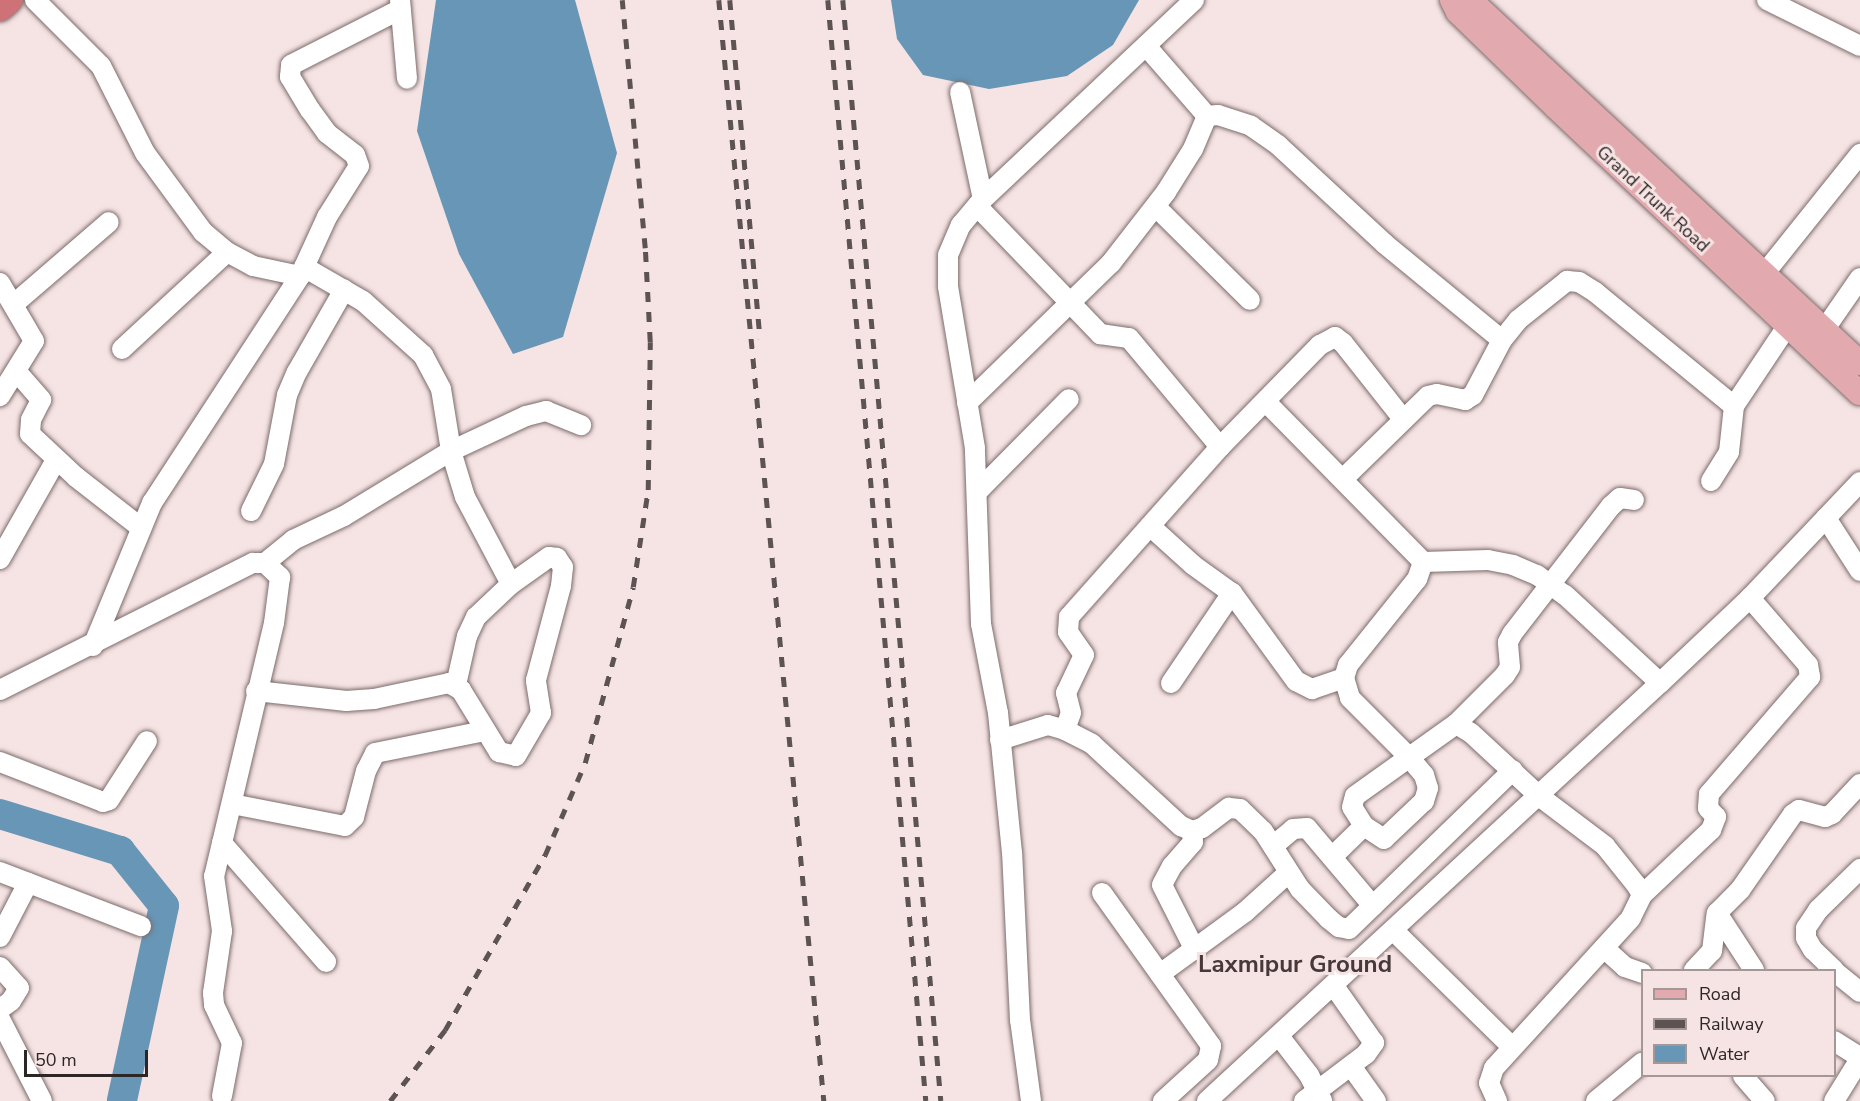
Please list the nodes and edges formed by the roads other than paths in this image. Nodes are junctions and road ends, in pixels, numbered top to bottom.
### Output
1 (8, 0) edge
2 (35, 0) edge
3 (1194, 0) edge
4 (1767, 0) edge
5 (1462, 3) edge
6 (400, 4) edge
7 (0, 7) edge
8 (1860, 46) edge
9 (1146, 47) junction
10 (407, 79) dead end
11 (960, 92) dead end
12 (1207, 116) junction
13 (1860, 154) edge
14 (980, 202) junction
15 (1156, 207) junction
16 (109, 222) dead end
17 (227, 252) junction
18 (302, 272) junction
19 (1764, 274) junction
20 (1860, 278) edge
21 (0, 283) edge
22 (344, 290) junction
23 (1250, 300) dead end
24 (1070, 302) junction
25 (14, 304) junction
26 (1788, 326) junction
27 (1824, 330) junction
28 (1502, 340) junction
29 (122, 349) dead end
30 (1860, 363) edge
31 (16, 372) junction
32 (1860, 393) edge
33 (0, 396) edge
34 (1069, 399) dead end
35 (1266, 402) junction
36 (967, 403) junction
37 (1734, 406) junction
38 (1403, 419) junction
39 (581, 425) dead end
40 (1220, 447) junction
41 (451, 451) junction
42 (56, 460) junction
43 (1344, 478) junction
44 (1711, 481) dead end
45 (1860, 482) edge
46 (978, 491) junction
47 (1634, 500) dead end
48 (252, 511) dead end
49 (1826, 518) junction
50 (1150, 526) junction
51 (140, 527) junction
52 (0, 559) edge
53 (1423, 562) junction
54 (265, 563) junction
55 (1860, 571) edge
56 (511, 584) junction
57 (1552, 586) junction
58 (1232, 593) junction
59 (1750, 598) junction
60 (93, 646) junction
61 (1344, 678) junction
62 (1171, 683) dead end
63 (1660, 683) junction
64 (456, 685) junction
65 (0, 690) edge
66 (256, 691) junction
67 (1455, 724) junction
68 (1065, 730) junction
69 (484, 731) junction
70 (1000, 740) junction
71 (147, 741) dead end
72 (1408, 756) junction
73 (0, 762) edge
74 (1518, 776) junction
75 (1860, 784) edge
76 (1539, 796) junction
77 (232, 804) junction
78 (1364, 826) junction
79 (1192, 831) junction
80 (222, 843) junction
81 (1273, 846) junction
82 (1332, 857) junction
83 (1860, 869) edge
84 (0, 872) edge
85 (1287, 874) junction
86 (28, 884) junction
87 (1102, 892) dead end
88 (1641, 895) junction
89 (1373, 906) junction
90 (1717, 913) junction
91 (141, 926) dead end
92 (1394, 931) junction
93 (0, 937) edge
94 (1604, 948) junction
95 (1195, 950) junction
96 (326, 962) dead end
97 (0, 967) edge
98 (1695, 969) edge
99 (1754, 969) edge
100 (1832, 969) edge
101 (1641, 973) edge
102 (1836, 973) edge
103 (1160, 974) junction
104 (1334, 986) junction
105 (1860, 992) edge
106 (0, 1009) edge
107 (0, 1019) edge
108 (1279, 1036) junction
109 (1836, 1042) edge
110 (1512, 1047) junction
111 (1860, 1058) edge
112 (1641, 1064) edge
113 (1351, 1066) junction
114 (1744, 1077) edge
115 (222, 1096) dead end
116 (1315, 1098) edge
117 (42, 1101) edge
118 (1031, 1101) edge
119 (1163, 1101) edge
120 (1207, 1101) edge
121 (1376, 1101) edge
122 (1497, 1101) edge
123 (1596, 1101) edge
124 (1765, 1101) edge
125 (1834, 1101) edge

1 - 7 highway
2 - 17 street
3 - 9 street
4 - 8 street
5 - 19 main road, Grand Trunk Road
5 - 26 main road, Grand Trunk Road
6 - 10 street
6 - 18 street
9 - 12 street
9 - 14 street
11 - 14 street
12 - 15 street
12 - 28 street
13 - 19 street
14 - 24 street
14 - 36 street
15 - 23 street
15 - 24 street
16 - 25 street
17 - 18 street
17 - 29 street
18 - 22 street
18 - 51 street
19 - 27 main road, Grand Trunk Road
20 - 27 street
21 - 25 street
22 - 41 street
22 - 48 street
24 - 36 street
24 - 40 street
25 - 31 street
26 - 32 main road, Grand Trunk Road
26 - 37 street
27 - 30 main road, Grand Trunk Road
28 - 37 street
28 - 38 street
31 - 33 street
31 - 42 street
34 - 46 street
35 - 38 street
35 - 40 street
35 - 43 street
36 - 46 street
37 - 44 street
38 - 43 street
39 - 41 street
40 - 50 street
41 - 54 street
41 - 56 street
42 - 51 street
42 - 52 street
43 - 53 street
45 - 49 street
46 - 70 street
47 - 57 street
49 - 55 street
49 - 59 street
50 - 58 street
50 - 68 street
51 - 60 street
53 - 57 street
53 - 61 street
54 - 60 street
54 - 66 street
56 - 64 street
56 - 69 street
57 - 63 street
57 - 67 street
58 - 61 street
58 - 62 street
59 - 63 street
59 - 88 street
60 - 65 street
61 - 72 street
63 - 76 street
64 - 66 street
64 - 69 street
66 - 77 street
67 - 72 street
67 - 74 street
68 - 70 street
68 - 79 street
69 - 77 street
70 - 118 street
71 - 73 street
72 - 78 street
72 - 78 street
74 - 76 street
74 - 89 street
75 - 90 street
76 - 88 street
76 - 92 street
77 - 80 street
78 - 82 street
79 - 81 street
79 - 95 street
80 - 96 street
80 - 115 street
81 - 82 street
81 - 85 street
82 - 89 street
83 - 100 street
84 - 86 street
85 - 89 street
85 - 95 street
86 - 91 street
86 - 93 street
87 - 103 street
88 - 94 street
90 - 98 street
90 - 99 street
92 - 104 street
92 - 110 street
94 - 101 street
94 - 110 street
95 - 103 street
97 - 106 street
102 - 105 street
103 - 119 street
104 - 108 street
104 - 113 street
107 - 117 street
108 - 116 street
108 - 120 street
109 - 111 street
110 - 122 street
111 - 125 street
112 - 123 street
113 - 116 street
113 - 121 street
114 - 124 street

